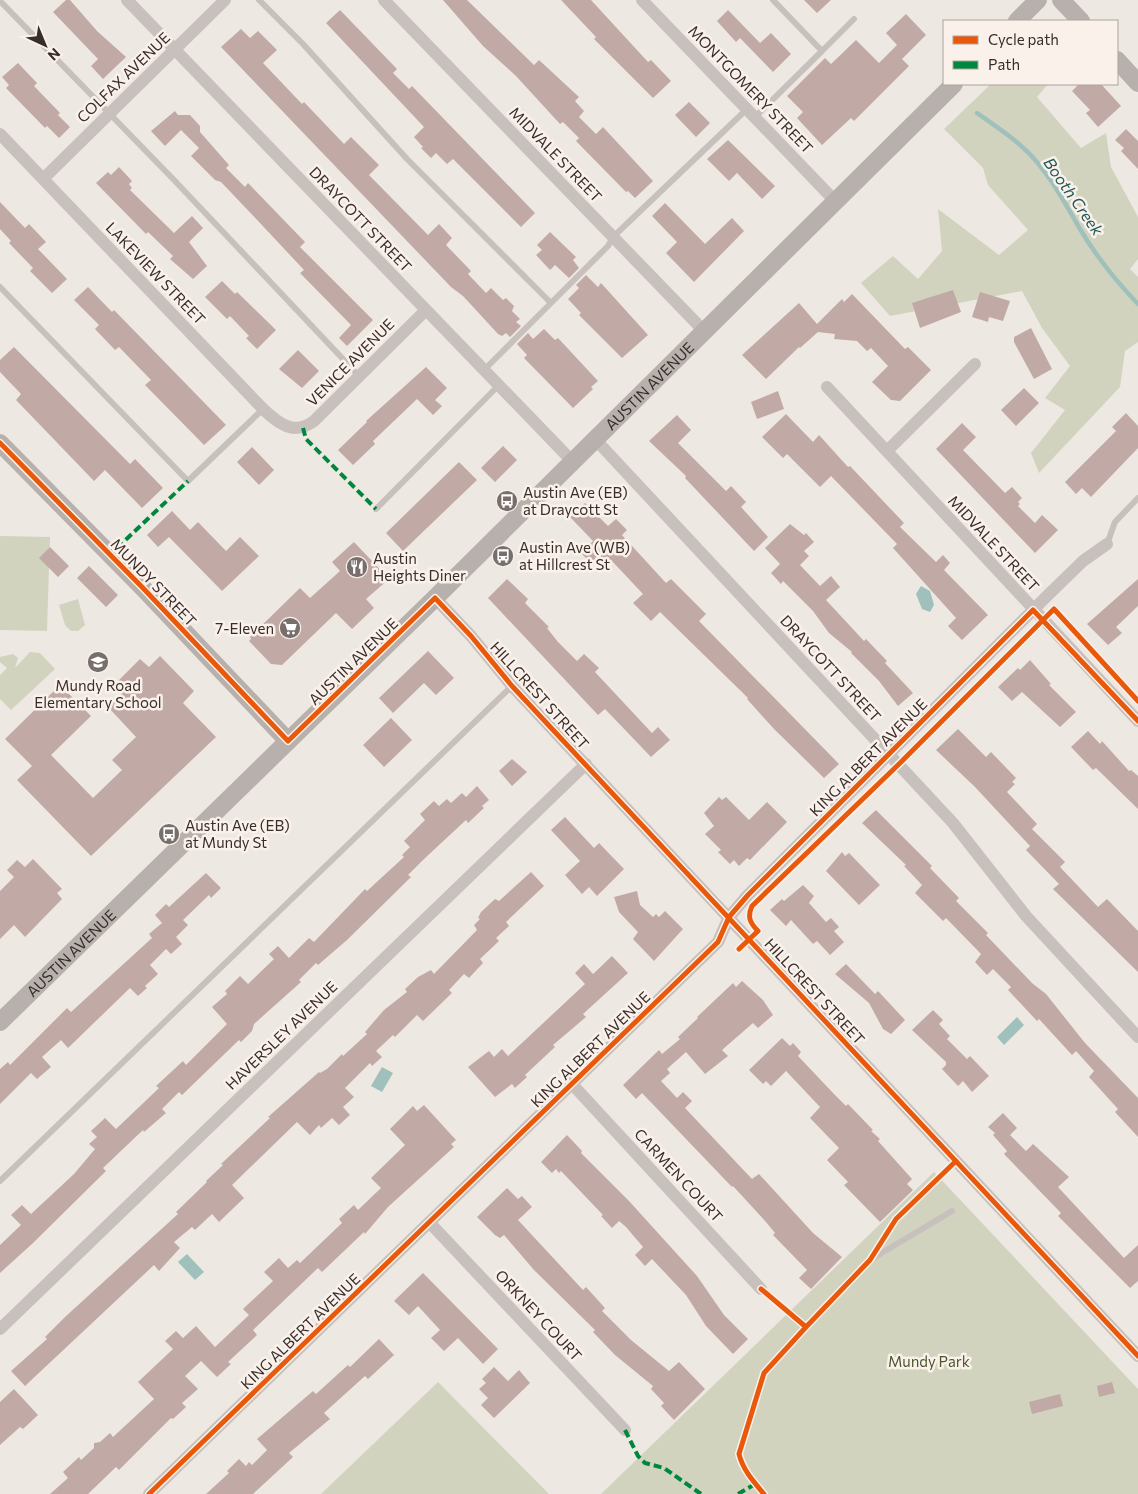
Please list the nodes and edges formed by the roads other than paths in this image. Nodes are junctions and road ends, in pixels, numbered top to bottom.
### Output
1 (127, 0) edge
2 (225, 0) edge
3 (259, 0) edge
4 (384, 0) edge
5 (642, 0) edge
6 (773, 0) edge
7 (1038, 0) edge
8 (1061, 0) edge
9 (0, 1) edge
10 (854, 19) dead end
11 (1018, 20) edge
12 (1080, 20) edge
13 (175, 49) junction
14 (822, 51) junction
15 (1118, 61) edge
16 (1138, 82) edge
17 (953, 85) edge
18 (108, 113) junction
19 (751, 113) junction
20 (0, 134) edge
21 (43, 179) junction
22 (836, 202) junction
23 (613, 238) junction
24 (0, 287) edge
25 (551, 303) junction
26 (426, 310) junction
27 (704, 331) junction
28 (975, 364) dead end
29 (483, 370) junction
30 (359, 376) junction
31 (498, 386) junction
32 (827, 387) dead end
33 (263, 408) junction
34 (293, 429) joint
35 (595, 439) junction
36 (0, 444) edge
37 (887, 451) junction
38 (572, 461) junction
39 (1138, 498) edge
40 (376, 509) dead end
41 (1107, 544) joint
42 (435, 598) junction
43 (1033, 610) junction
44 (512, 686) junction
45 (1138, 721) edge
46 (288, 741) junction
47 (888, 754) junction
48 (586, 764) junction
49 (729, 917) junction
50 (0, 1022) edge
51 (1138, 1036) edge
52 (572, 1084) junction
53 (0, 1181) edge
54 (952, 1211) dead end
55 (429, 1222) junction
56 (870, 1260) dead end
57 (761, 1289) dead end
58 (0, 1329) edge
59 (1138, 1356) edge
60 (626, 1430) dead end
61 (150, 1494) edge

1 - 13 street, DRAYCOTT STREET
2 - 13 street, COLFAX AVENUE
3 - 25 lane
4 - 23 street, MIDVALE STREET
5 - 19 street, MONTGOMERY STREET
6 - 14 lane
7 - 11 main road
8 - 12 main road
9 - 18 lane
10 - 14 lane
13 - 18 street, COLFAX AVENUE
13 - 26 street, DRAYCOTT STREET
14 - 19 lane
15 - 16 main road
17 - 22 main road, AUSTIN AVENUE
18 - 21 street, COLFAX AVENUE
18 - 30 lane
19 - 22 street, MONTGOMERY STREET
19 - 23 lane
20 - 21 street, LAKEVIEW STREET
21 - 33 street, LAKEVIEW STREET
22 - 27 main road, AUSTIN AVENUE
23 - 25 lane
23 - 27 street, MIDVALE STREET
24 - 33 lane
25 - 29 lane
26 - 29 street, DRAYCOTT STREET
26 - 30 street, VENICE AVENUE
27 - 35 main road, AUSTIN AVENUE
28 - 37 street
29 - 31 street, DRAYCOTT STREET
30 - 34 street, VENICE AVENUE
31 - 38 street, DRAYCOTT STREET
31 - 40 lane
32 - 37 street, MIDVALE STREET
33 - 34 street, LAKEVIEW STREET
35 - 38 main road, AUSTIN AVENUE
35 - 47 street, DRAYCOTT STREET
36 - 46 main road, MUNDY STREET
37 - 43 street, MIDVALE STREET
38 - 42 main road, AUSTIN AVENUE
39 - 41 lane, KING ALBERT AVENUE
41 - 43 street, KING ALBERT AVENUE
42 - 44 street, HILLCREST STREET
42 - 46 main road, AUSTIN AVENUE
43 - 45 street, MIDVALE STREET
43 - 47 street, KING ALBERT AVENUE
44 - 48 street, HILLCREST STREET
44 - 53 lane
46 - 50 main road, AUSTIN AVENUE
47 - 49 street, KING ALBERT AVENUE
47 - 51 street, DRAYCOTT STREET
48 - 49 street, HILLCREST STREET
48 - 58 street, HAVERSLEY AVENUE
49 - 52 street, KING ALBERT AVENUE
49 - 59 street, HILLCREST STREET
52 - 55 street, KING ALBERT AVENUE
52 - 57 street, CARMEN COURT
54 - 56 lane
55 - 60 street, ORKNEY COURT
55 - 61 street, KING ALBERT AVENUE

